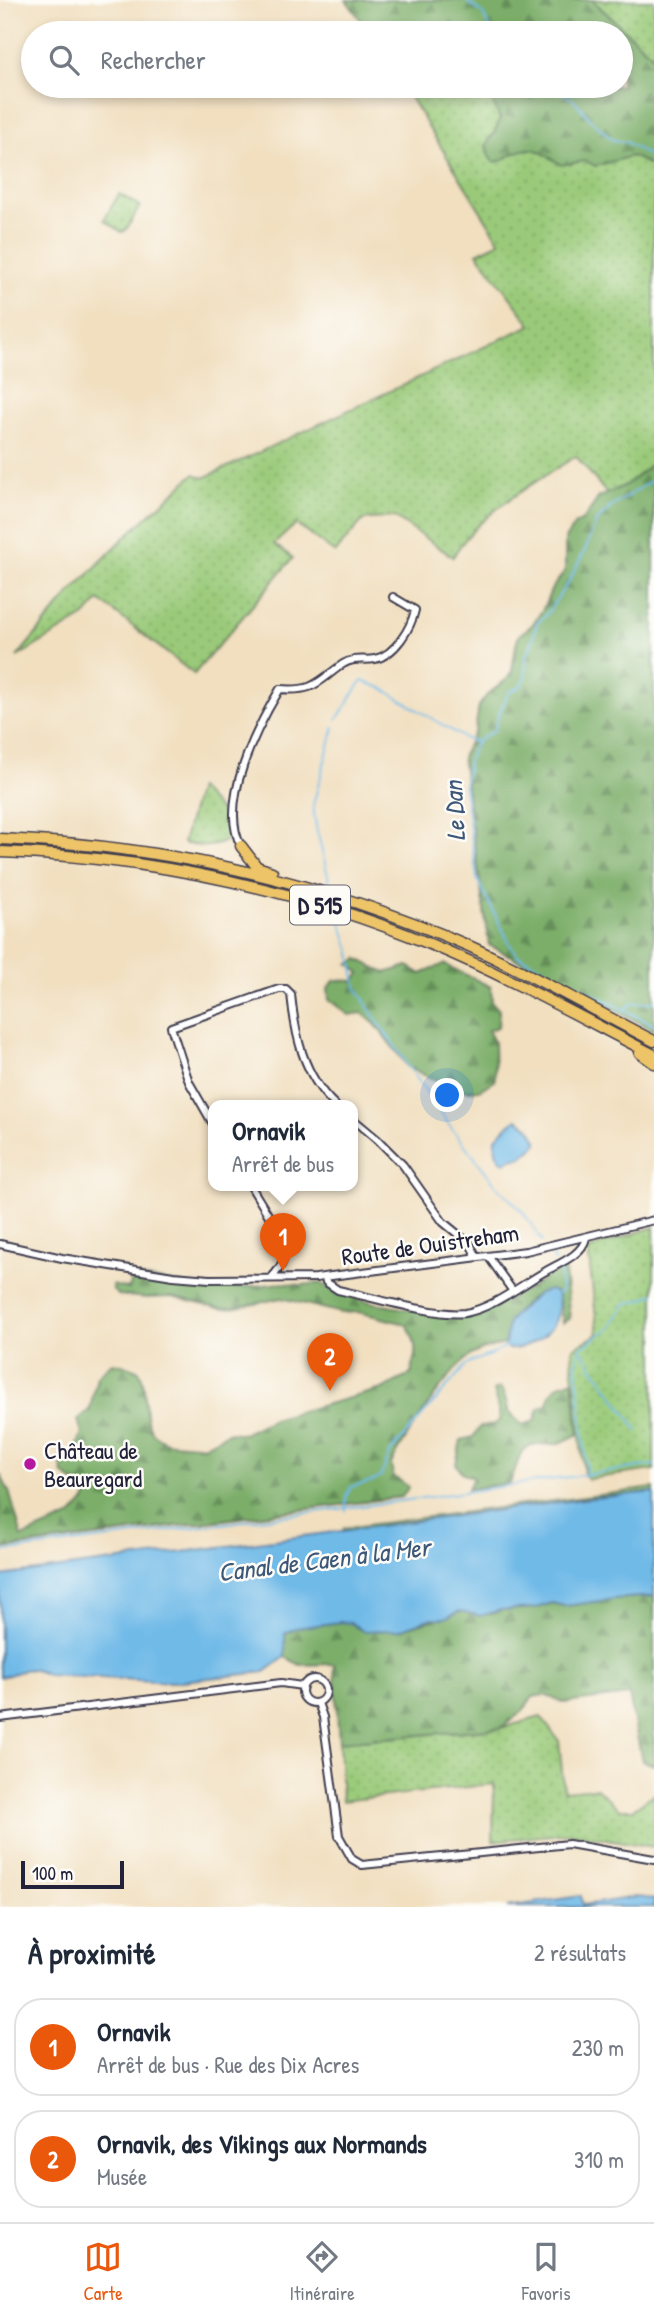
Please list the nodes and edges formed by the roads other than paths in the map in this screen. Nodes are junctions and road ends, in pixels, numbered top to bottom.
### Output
1 (393, 597) dead end
2 (0, 839) edge
3 (242, 846) junction
4 (0, 852) edge
5 (219, 865) junction
6 (278, 880) junction
7 (617, 1036) junction
8 (654, 1041) edge
9 (654, 1055) edge
10 (654, 1063) edge
11 (330, 1100) edge
12 (208, 1115) edge
13 (358, 1123) edge
14 (254, 1191) edge
15 (654, 1220) edge
16 (586, 1238) junction
17 (0, 1244) edge
18 (488, 1256) junction
19 (477, 1257) junction
20 (325, 1277) junction
21 (271, 1278) junction
22 (512, 1290) junction
23 (302, 1686) junction
24 (318, 1703) junction
25 (0, 1718) edge
26 (654, 1859) edge

1 - 3 street
2 - 5 highway, D 515
3 - 5 highway
3 - 6 highway
4 - 7 highway, D 515
5 - 6 highway, D 515
6 - 8 highway, D 515
7 - 9 highway, D 515
7 - 10 highway
11 - 12 street
13 - 19 street
14 - 21 street
15 - 16 street, Route de Ouistreham
16 - 18 street, Route de Ouistreham
16 - 22 street
17 - 21 street, Route de Ouistreham
18 - 19 street, Route de Ouistreham
18 - 22 street
19 - 20 street, Route de Ouistreham
20 - 21 street, Route de Ouistreham
20 - 22 street
23 - 24 street
23 - 24 street
23 - 25 street
24 - 26 street

